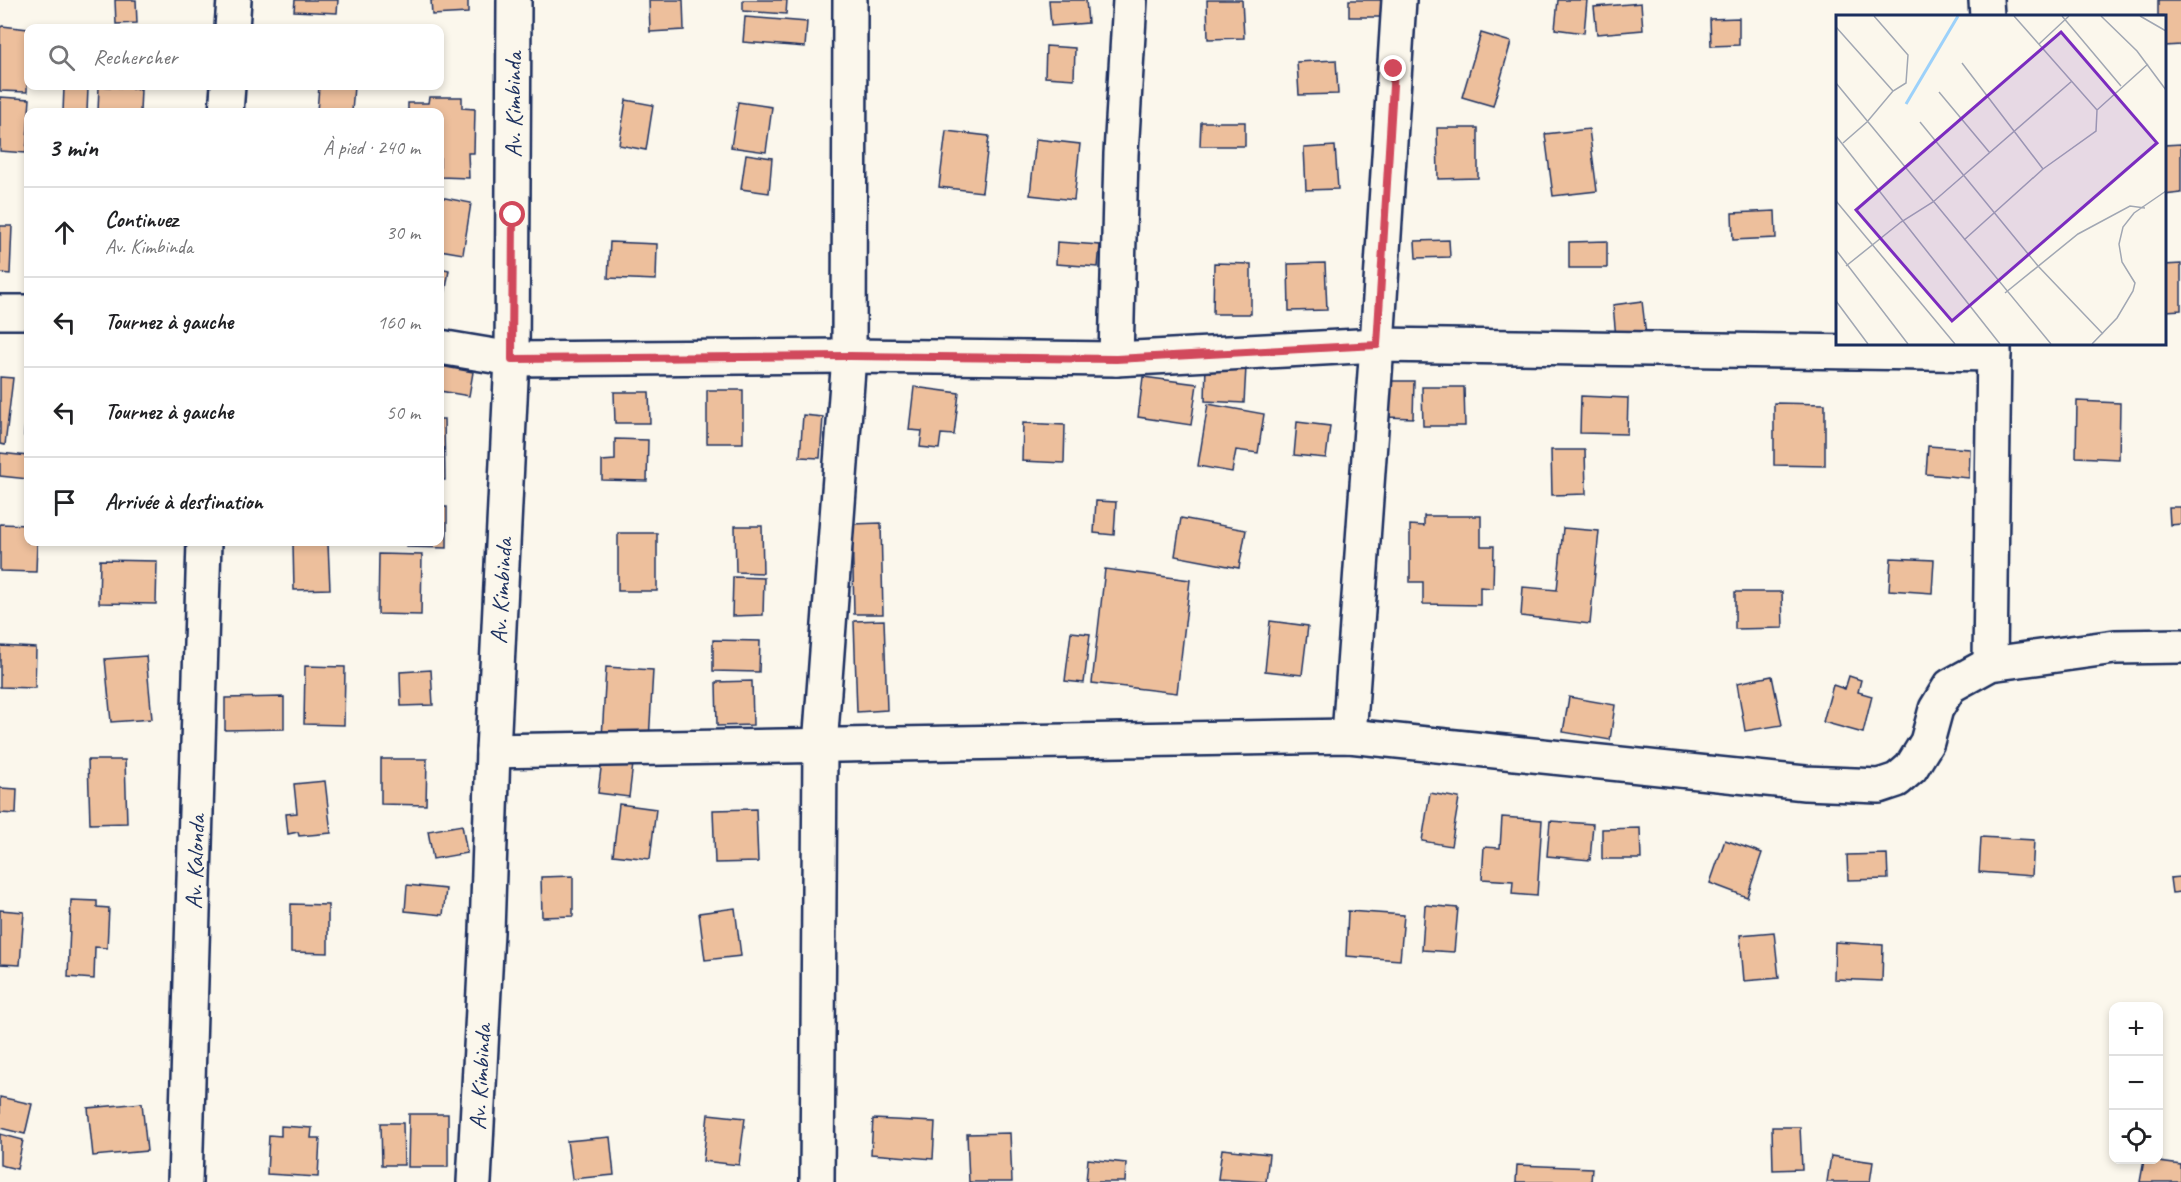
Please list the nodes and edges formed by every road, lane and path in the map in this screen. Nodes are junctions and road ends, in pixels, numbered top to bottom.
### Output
1 (234, 0) edge
2 (514, 0) edge
3 (850, 0) edge
4 (1130, 0) edge
5 (1399, 0) edge
6 (1986, 0) edge
7 (1987, 15) edge
8 (232, 24) edge
9 (228, 90) edge
10 (226, 108) edge
11 (0, 312) edge
12 (24, 312) edge
13 (1377, 345) junction
14 (444, 348) edge
15 (1994, 349) edge
16 (849, 356) junction
17 (512, 359) junction
18 (1116, 359) junction
19 (204, 546) edge
20 (2181, 646) edge
21 (1990, 664) junction
22 (1349, 736) junction
23 (820, 746) junction
24 (493, 751) junction
25 (185, 1182) edge
26 (474, 1182) edge
27 (817, 1182) edge

1 - 8 street
2 - 17 street, Av. Kimbinda
3 - 16 street
4 - 18 street
5 - 13 street
6 - 7 street
9 - 10 street
11 - 12 street
13 - 15 street
13 - 18 street
13 - 22 street
14 - 17 street
15 - 21 street
16 - 17 street
16 - 18 street
16 - 23 street
17 - 24 street, Av. Kimbinda
19 - 25 street, Av. Kalonda
20 - 21 street
21 - 22 street
22 - 23 street
23 - 24 street
23 - 27 street
24 - 26 street, Av. Kimbinda

